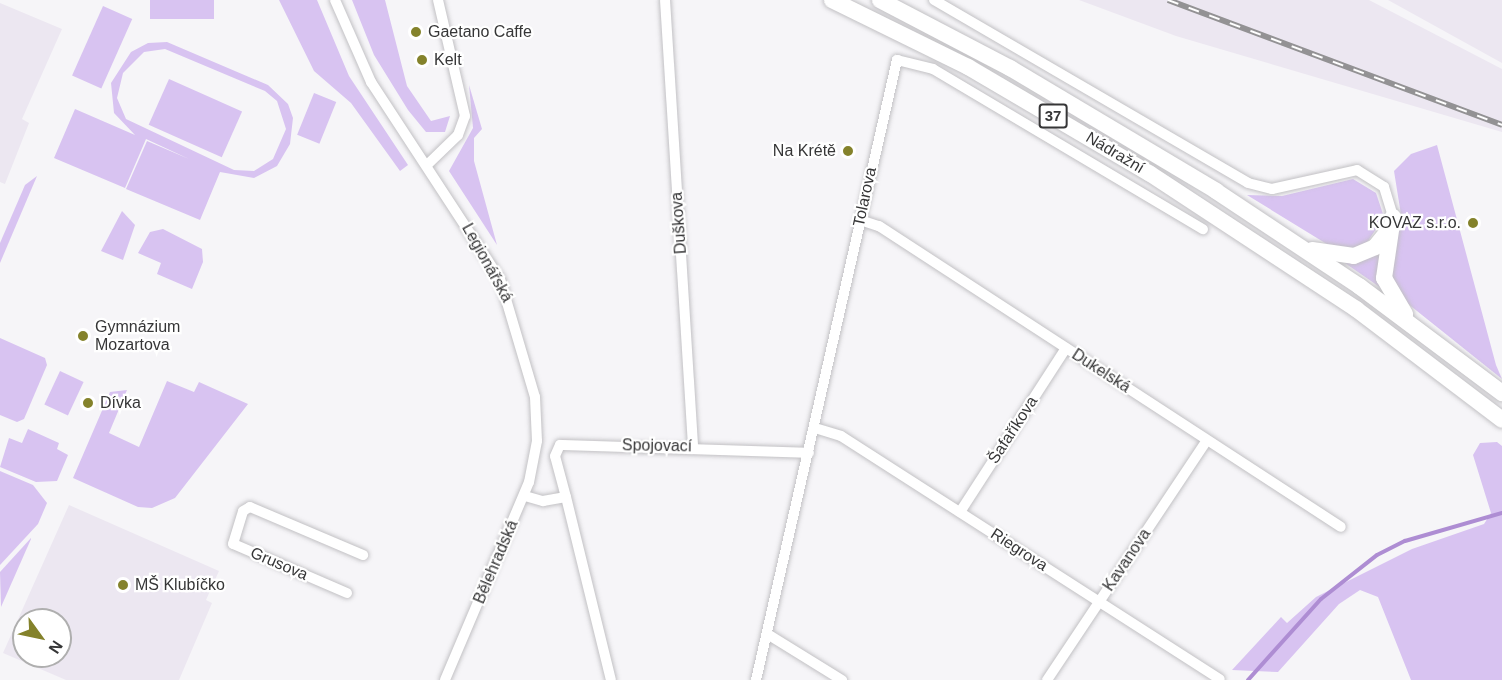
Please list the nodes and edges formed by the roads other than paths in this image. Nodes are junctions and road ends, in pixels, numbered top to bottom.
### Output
1 (335, 0) edge
2 (438, 0) edge
3 (665, 0) edge
4 (832, 0) edge
5 (880, 0) edge
6 (934, 0) edge
7 (427, 165) junction
8 (1393, 217) junction
9 (860, 220) junction
10 (1203, 229) dead end
11 (1303, 248) junction
12 (1414, 327) junction
13 (1066, 348) junction
14 (1502, 393) edge
15 (1502, 420) edge
16 (815, 429) junction
17 (1207, 440) junction
18 (537, 441) joint
19 (693, 447) junction
20 (809, 453) junction
21 (525, 496) junction
22 (566, 497) junction
23 (960, 512) junction
24 (1341, 527) dead end
25 (363, 555) dead end
26 (347, 593) dead end
27 (1099, 601) junction
28 (769, 635) junction
29 (1220, 679) edge
30 (446, 680) edge
31 (611, 680) edge
32 (756, 680) edge
33 (842, 680) edge
34 (1047, 680) edge

1 - 7 street, Legionářská
2 - 7 street
3 - 19 street, Duškova
4 - 15 main road, Nádražní / 37
5 - 11 main road, Nádražní / 37
6 - 8 street
7 - 18 street, Legionářská
8 - 11 main road
8 - 12 main road
9 - 10 street, Tolarova
9 - 13 street, Dukelská
9 - 16 street, Tolarova
11 - 12 main road, 37
12 - 14 main road, 37
13 - 17 street, Dukelská
13 - 23 street, Šafaříkova
16 - 20 street, Tolarova
16 - 23 street, Riegrova
17 - 24 street, Dukelská
17 - 27 street, Kavanova
18 - 21 street, Bělehradská
19 - 20 street, Spojovací
19 - 22 street, Spojovací
20 - 28 street, Tolarova
21 - 22 street
21 - 30 street, Bělehradská
22 - 31 street
23 - 27 street, Riegrova
25 - 26 street, Grusova
27 - 29 street, Riegrova
27 - 34 street, Kavanova
28 - 32 street, Tolarova
28 - 33 street

